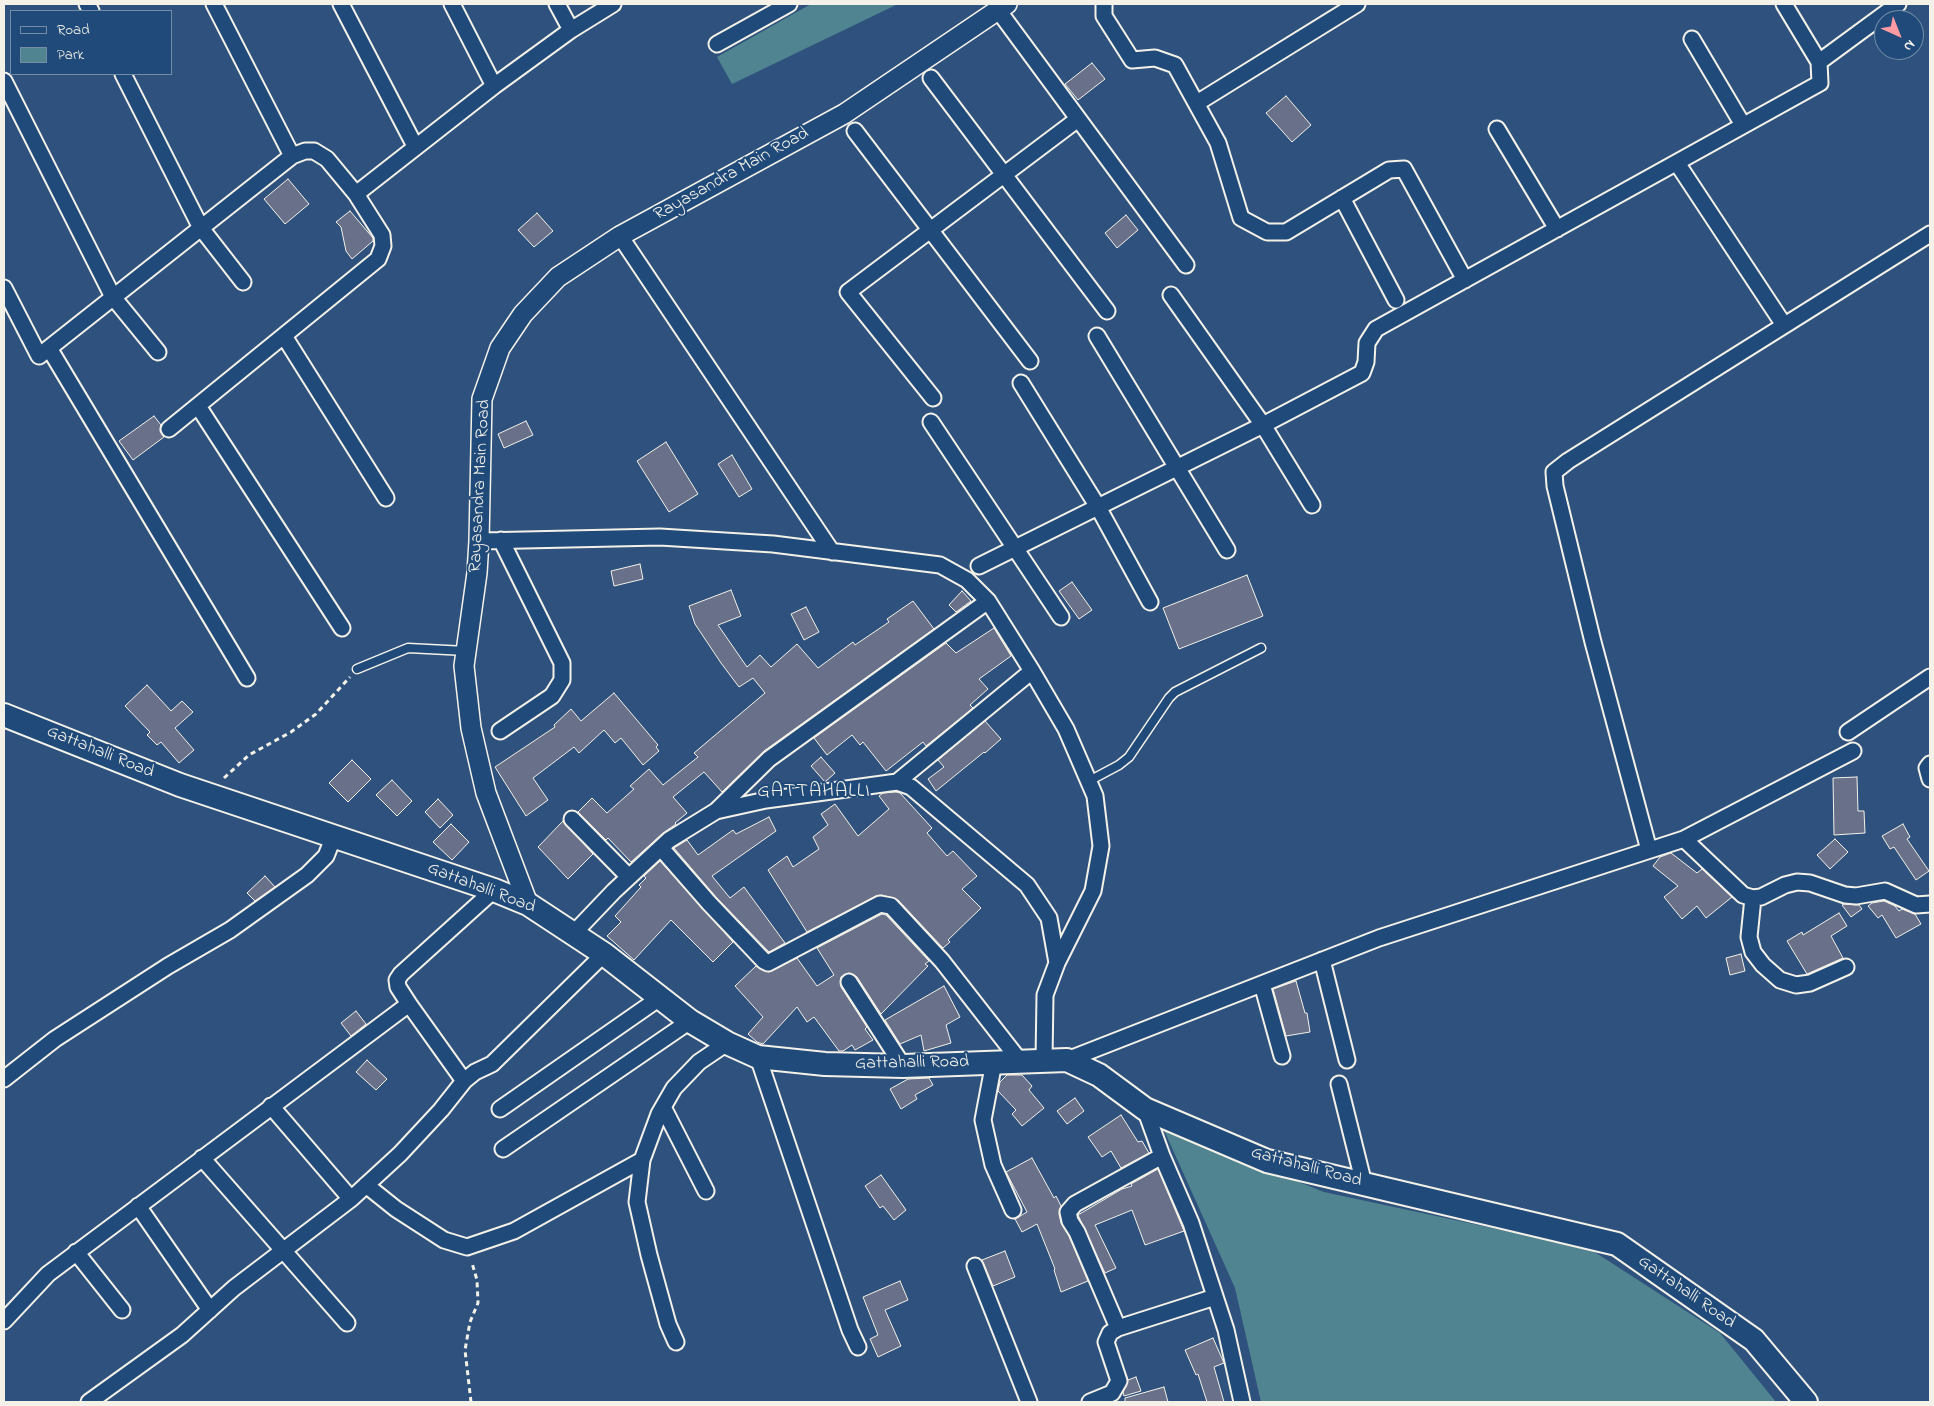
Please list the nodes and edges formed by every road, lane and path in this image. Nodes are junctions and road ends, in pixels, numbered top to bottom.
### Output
1 (214, 4) edge
2 (341, 4) edge
3 (452, 4) edge
4 (557, 4) edge
5 (613, 4) edge
6 (789, 4) edge
7 (1104, 4) edge
8 (1357, 4) edge
9 (1784, 4) edge
10 (1898, 4) edge
11 (1002, 7) edge
12 (571, 30) junction
13 (1692, 39) dead end
14 (717, 44) dead end
15 (1819, 62) junction
16 (124, 75) edge
17 (931, 78) dead end
18 (4, 81) edge
19 (494, 86) junction
20 (1197, 103) junction
21 (1078, 119) junction
22 (1743, 125) junction
23 (1497, 129) dead end
24 (855, 131) dead end
25 (416, 146) junction
26 (292, 156) junction
27 (1677, 163) junction
28 (1004, 175) junction
29 (356, 194) junction
30 (1342, 198) junction
31 (201, 228) junction
32 (1556, 229) junction
33 (930, 230) junction
34 (1930, 234) edge
35 (620, 236) junction
36 (1186, 265) dead end
37 (1465, 280) junction
38 (242, 282) dead end
39 (4, 288) edge
40 (1172, 296) dead end
41 (113, 297) junction
42 (1396, 300) dead end
43 (1108, 311) dead end
44 (1784, 325) junction
45 (284, 336) junction
46 (1097, 336) dead end
47 (49, 348) junction
48 (158, 352) dead end
49 (1030, 362) dead end
50 (1021, 383) dead end
51 (933, 398) dead end
52 (198, 406) junction
53 (931, 422) dead end
54 (1263, 425) junction
55 (169, 429) dead end
56 (1177, 468) junction
57 (386, 498) dead end
58 (1312, 505) dead end
59 (1098, 507) junction
60 (501, 540) junction
61 (479, 541) junction
62 (1015, 548) junction
63 (1227, 550) dead end
64 (832, 552) junction
65 (979, 566) dead end
66 (988, 601) junction
67 (1150, 602) dead end
68 (1061, 617) dead end
69 (342, 628) dead end
70 (1261, 648) dead end
71 (466, 651) junction
72 (357, 669) joint
73 (1032, 672) junction
74 (1930, 677) edge
75 (247, 678) dead end
76 (4, 715) edge
77 (500, 731) dead end
78 (1848, 732) dead end
79 (1853, 751) dead end
80 (1930, 764) edge
81 (1930, 779) edge
82 (1089, 781) junction
83 (897, 782) junction
84 (206, 794) junction
85 (716, 811) junction
86 (572, 819) dead end
87 (334, 836) junction
88 (1684, 838) junction
89 (661, 848) junction
90 (1649, 850) junction
91 (629, 876) junction
92 (494, 890) junction
93 (1753, 898) junction
94 (528, 904) junction
95 (1930, 904) edge
96 (573, 934) junction
97 (604, 954) junction
98 (1322, 960) junction
99 (1057, 963) junction
100 (1846, 967) dead end
101 (850, 982) dead end
102 (1262, 984) junction
103 (660, 997) junction
104 (409, 1004) junction
105 (690, 1021) junction
106 (727, 1043) junction
107 (1282, 1056) dead end
108 (758, 1057) junction
109 (1044, 1060) junction
110 (1068, 1060) junction
111 (1347, 1060) dead end
112 (1020, 1061) junction
113 (994, 1062) junction
114 (903, 1066) junction
115 (4, 1079) edge
116 (464, 1081) junction
117 (1339, 1084) dead end
118 (271, 1106) junction
119 (663, 1107) junction
120 (500, 1109) dead end
121 (1145, 1109) junction
122 (503, 1149) dead end
123 (1162, 1156) junction
124 (202, 1158) junction
125 (642, 1160) junction
126 (1364, 1184) junction
127 (366, 1185) junction
128 (706, 1191) dead end
129 (351, 1199) junction
130 (138, 1206) junction
131 (1013, 1210) dead end
132 (468, 1248) junction
133 (76, 1252) junction
134 (283, 1252) junction
135 (975, 1266) dead end
136 (1215, 1297) junction
137 (122, 1310) dead end
138 (210, 1310) junction
139 (4, 1321) edge
140 (347, 1323) dead end
141 (1118, 1328) junction
142 (676, 1342) dead end
143 (858, 1347) dead end
144 (89, 1402) edge
145 (471, 1402) edge
146 (1029, 1402) edge
147 (1090, 1402) edge
148 (1242, 1402) edge
149 (1806, 1402) edge

1 - 26 street
2 - 25 street
3 - 19 street
4 - 12 street
5 - 12 street
6 - 14 street
7 - 20 street
8 - 20 street
9 - 15 street
10 - 15 street
11 - 21 street
11 - 35 street, Rayasandra Main Road
12 - 19 street
13 - 22 street
15 - 22 street
16 - 31 street
17 - 28 street
18 - 41 street
19 - 25 street
20 - 30 street
21 - 28 street
21 - 36 street
22 - 27 street
23 - 32 street
24 - 33 street
25 - 29 street
26 - 29 street
26 - 31 street
27 - 32 street
27 - 44 street
28 - 33 street
28 - 43 street
29 - 45 street
30 - 37 street
30 - 42 street
31 - 38 street
31 - 41 street
32 - 37 street
33 - 49 street
33 - 51 street
34 - 44 street
35 - 61 street, Rayasandra Main Road
35 - 64 street
37 - 54 street
39 - 47 street
40 - 54 street
41 - 47 street
41 - 48 street
44 - 90 street
45 - 52 street
45 - 57 street
46 - 56 street
47 - 75 street
50 - 59 street
52 - 55 street
52 - 69 street
53 - 62 street
54 - 56 street
54 - 58 street
56 - 59 street
56 - 63 street
59 - 62 street
59 - 67 street
60 - 61 street
60 - 64 street
60 - 77 street
61 - 71 street, Rayasandra Main Road
62 - 65 street
62 - 68 street
64 - 66 street
66 - 73 street
66 - 85 street
70 - 82 lane
71 - 72 lane
71 - 94 street, Rayasandra Main Road
72 - 84 path
73 - 82 street
73 - 83 street
74 - 78 street
76 - 84 main road, Gattahalli Road
79 - 88 street
80 - 81 street
82 - 99 street
83 - 85 street
83 - 99 street
84 - 87 main road, Gattahalli Road
85 - 89 street
86 - 91 street
87 - 92 main road, Gattahalli Road
87 - 115 street
88 - 90 street
88 - 93 street
89 - 91 street
89 - 112 street
90 - 98 street
91 - 96 street
92 - 94 main road, Gattahalli Road
92 - 104 street
93 - 95 street
93 - 100 street
94 - 96 main road, Gattahalli Road
96 - 97 main road, Gattahalli Road
97 - 103 main road, Gattahalli Road
97 - 116 street
98 - 102 street
98 - 111 street
99 - 109 street
101 - 114 street
102 - 107 street
102 - 110 street
103 - 105 main road, Gattahalli Road
103 - 120 street
104 - 116 street
104 - 118 street
105 - 106 main road, Gattahalli Road
105 - 122 street
106 - 108 main road, Gattahalli Road
106 - 119 street
108 - 114 main road, Gattahalli Road
108 - 143 street
109 - 110 main road, Gattahalli Road
109 - 112 main road, Gattahalli Road
110 - 121 main road, Gattahalli Road
112 - 113 main road, Gattahalli Road
113 - 114 main road, Gattahalli Road
113 - 131 street
116 - 127 street
117 - 126 street
118 - 124 street
118 - 129 street
119 - 125 street
119 - 128 street
121 - 123 street
121 - 126 main road, Gattahalli Road
123 - 136 street
123 - 141 street
124 - 130 street
124 - 134 street
125 - 132 street
125 - 142 street
126 - 149 main road, Gattahalli Road
127 - 129 street
127 - 132 street
129 - 134 street
130 - 133 street
130 - 138 street
132 - 145 path
133 - 137 street
133 - 139 street
134 - 138 street
134 - 140 street
135 - 146 street
136 - 141 street
136 - 148 street
138 - 144 street
141 - 147 street

